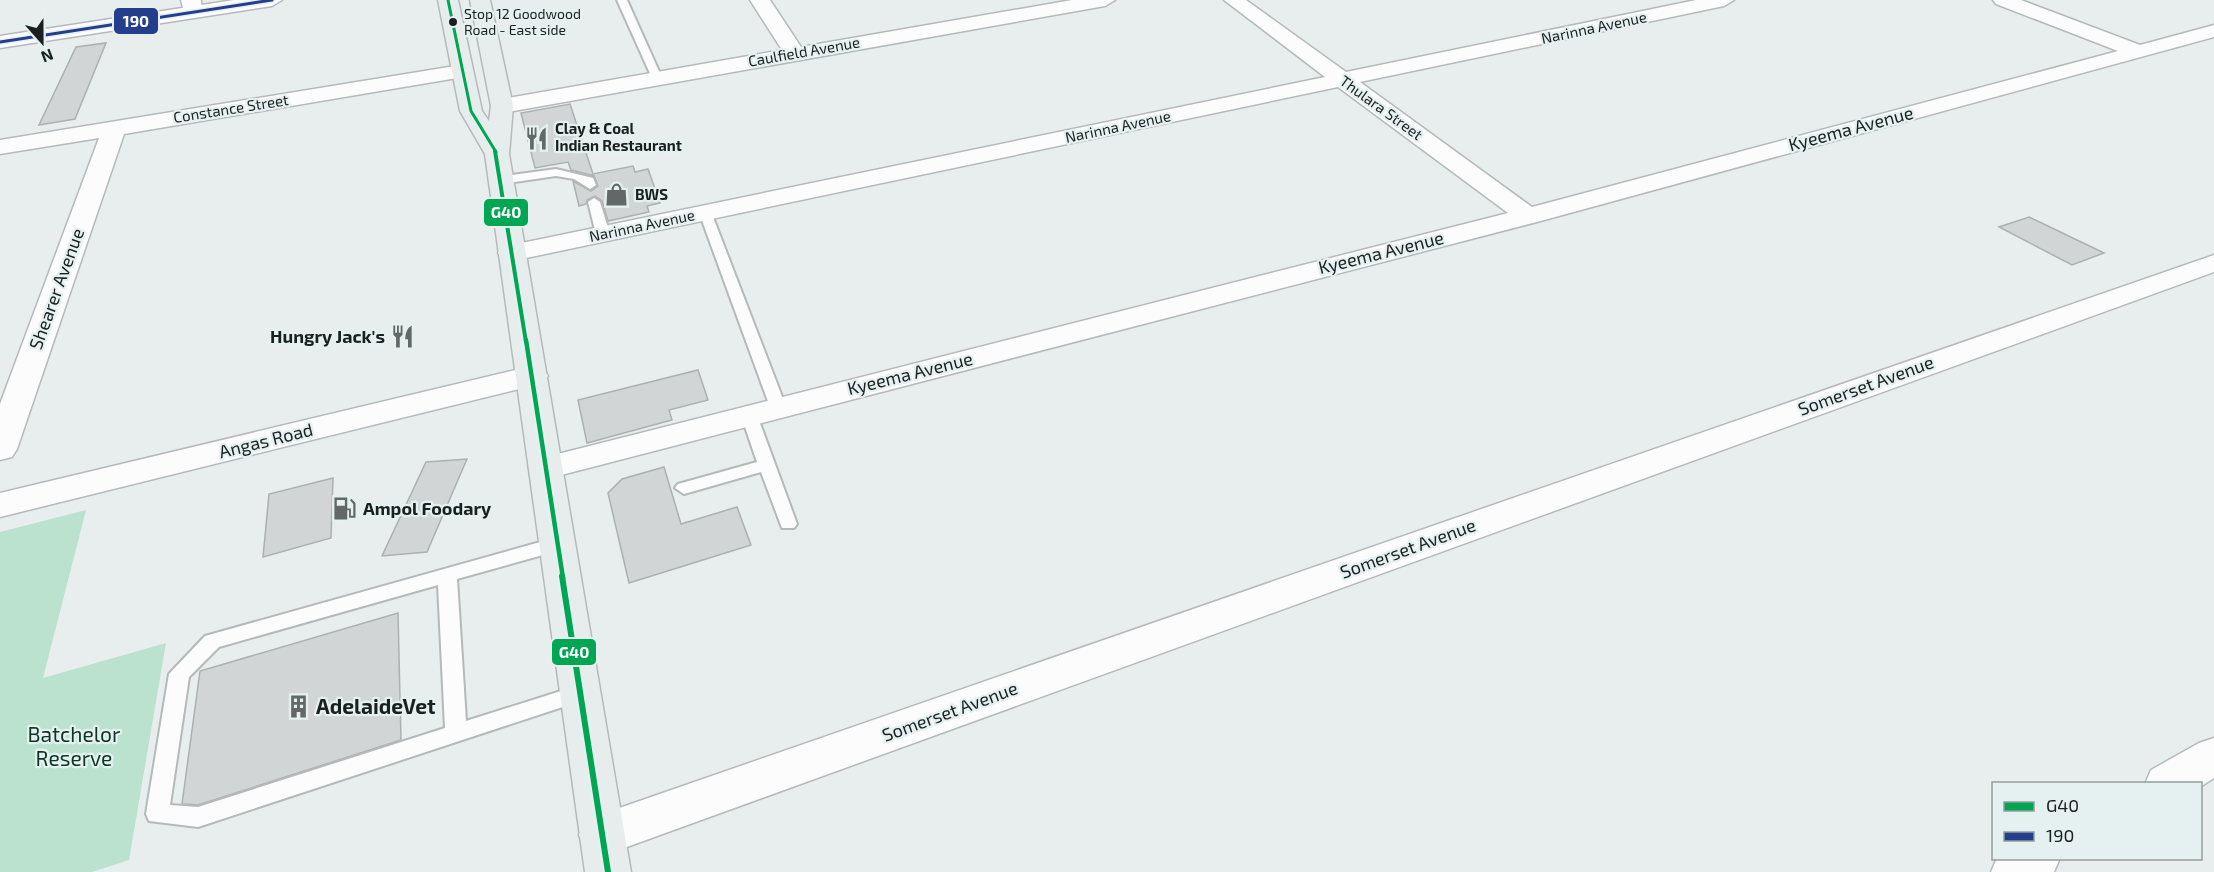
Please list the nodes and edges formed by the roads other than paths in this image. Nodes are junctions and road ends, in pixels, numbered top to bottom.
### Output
1 (272, 0) edge
2 (480, 0) edge
3 (622, 0) edge
4 (760, 0) edge
5 (1105, 0) edge
6 (1234, 0) edge
7 (1724, 0) edge
8 (2003, 0) edge
9 (444, 2) edge
10 (1047, 5) edge
11 (191, 6) edge
12 (2214, 30) edge
13 (2179, 40) junction
14 (0, 42) edge
15 (2138, 51) junction
16 (2214, 52) edge
17 (795, 54) junction
18 (461, 71) junction
19 (657, 78) junction
20 (1343, 81) junction
21 (502, 106) junction
22 (114, 128) junction
23 (0, 147) edge
24 (499, 167) junction
25 (590, 185) dead end
26 (594, 202) dead end
27 (705, 212) junction
28 (1528, 216) junction
29 (603, 234) junction
30 (512, 253) junction
31 (2212, 266) edge
32 (532, 376) junction
33 (778, 407) junction
34 (749, 415) junction
35 (0, 449) edge
36 (766, 465) junction
37 (546, 468) junction
38 (684, 488) dead end
39 (0, 505) edge
40 (788, 524) dead end
41 (558, 544) junction
42 (447, 575) junction
43 (580, 693) junction
44 (456, 733) junction
45 (2214, 756) edge
46 (2169, 782) edge
47 (602, 835) junction
48 (2034, 860) edge
49 (608, 872) edge
50 (2014, 872) edge

1 - 11 street
2 - 21 main road
3 - 19 lane
4 - 17 street
5 - 10 street, Caulfield Avenue
6 - 20 street, Thulara Street
7 - 20 street, Narinna Avenue
8 - 15 street
9 - 18 main road
10 - 17 street, Caulfield Avenue
11 - 14 street
12 - 13 street, Kyeema Avenue
13 - 15 street, Kyeema Avenue
13 - 16 street
15 - 28 street, Kyeema Avenue
17 - 19 street, Caulfield Avenue
18 - 22 street, Constance Street
18 - 24 main road
19 - 21 street, Caulfield Avenue
20 - 27 street, Narinna Avenue
20 - 28 street, Thulara Street
21 - 24 main road
22 - 23 street, Constance Street
22 - 35 street, Shearer Avenue
24 - 25 lane
24 - 30 main road
26 - 29 lane
27 - 29 street, Narinna Avenue
27 - 33 lane
28 - 33 street, Kyeema Avenue
29 - 30 street, Narinna Avenue
30 - 32 main road
31 - 47 street, Somerset Avenue
32 - 37 main road
32 - 39 street, Angas Road
33 - 34 street, Kyeema Avenue
34 - 36 lane
34 - 37 street, Kyeema Avenue
36 - 38 lane
36 - 40 lane
37 - 41 main road
41 - 42 lane
41 - 43 main road
42 - 44 lane
42 - 44 lane
43 - 44 lane
43 - 47 main road
45 - 46 street
47 - 49 main road
48 - 50 street

